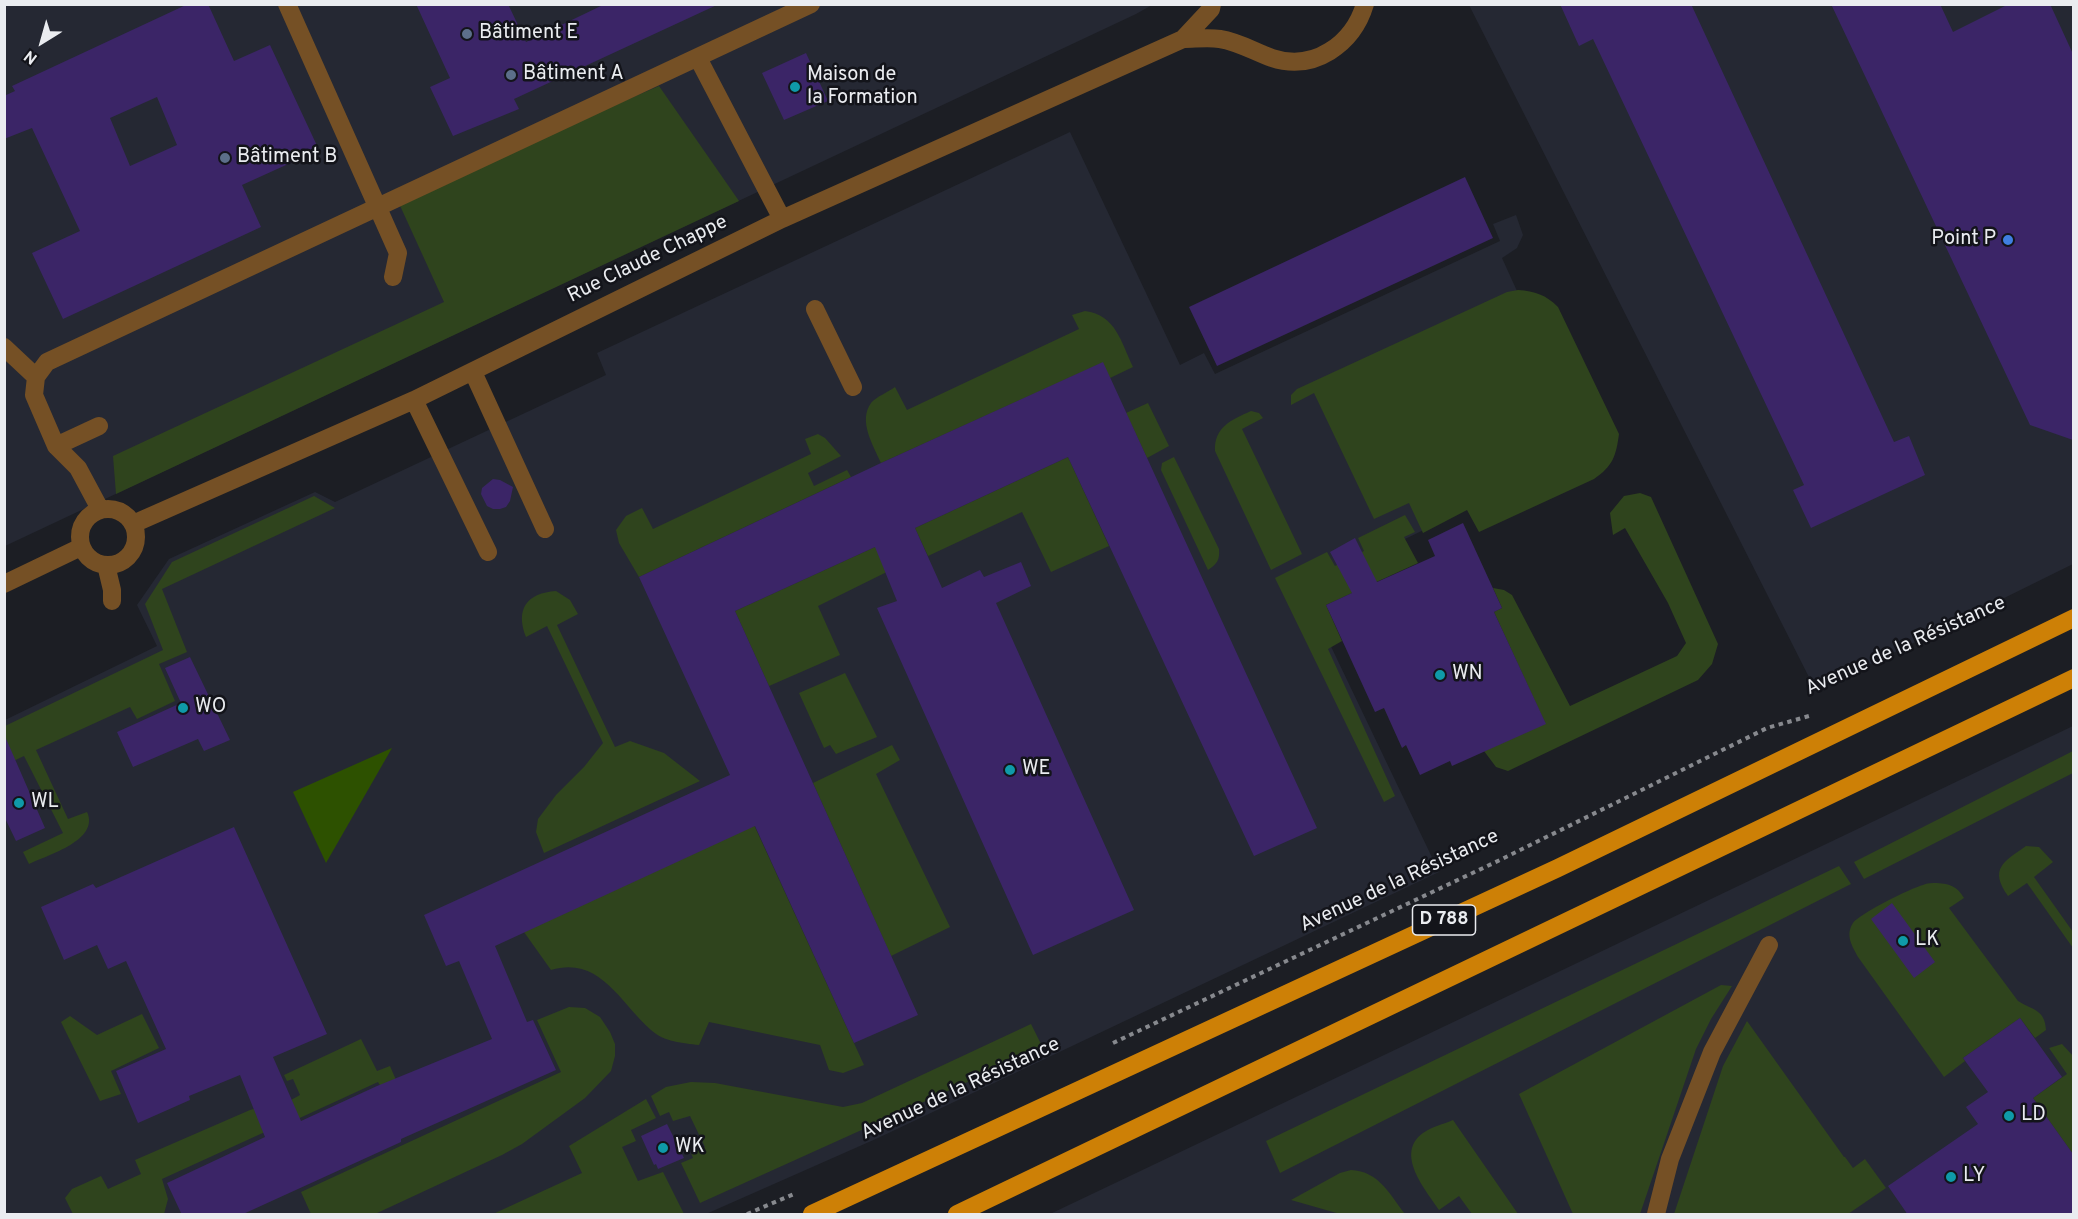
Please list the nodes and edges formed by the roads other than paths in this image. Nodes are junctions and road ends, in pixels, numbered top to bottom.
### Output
1 (287, 4) edge
2 (811, 4) edge
3 (1212, 4) edge
4 (1365, 4) edge
5 (1183, 39) junction
6 (698, 58) junction
7 (377, 207) junction
8 (782, 219) junction
9 (393, 277) dead end
10 (815, 309) dead end
11 (4, 347) edge
12 (472, 372) junction
13 (36, 377) junction
14 (853, 387) dead end
15 (414, 400) junction
16 (99, 426) dead end
17 (56, 446) junction
18 (100, 509) junction
19 (133, 524) junction
20 (545, 529) dead end
21 (81, 547) junction
22 (488, 552) dead end
23 (106, 565) junction
24 (4, 584) edge
25 (112, 601) dead end
26 (2073, 618) edge
27 (2073, 678) edge
28 (1769, 945) dead end
29 (812, 1215) edge
30 (957, 1215) edge
31 (1656, 1215) edge

1 - 7 lane
2 - 6 lane
3 - 5 lane
4 - 5 lane
5 - 8 lane, Rue Claude Chappe
6 - 7 lane
6 - 8 lane
7 - 9 lane
7 - 13 lane
8 - 12 lane, Rue Claude Chappe
10 - 14 lane
11 - 13 lane
12 - 15 lane, Rue Claude Chappe
12 - 20 lane
13 - 17 lane
15 - 19 lane, Rue Claude Chappe
15 - 22 lane
16 - 17 lane
17 - 18 lane
18 - 19 lane
18 - 21 lane
19 - 23 lane
21 - 23 lane
21 - 24 lane
23 - 25 lane
26 - 29 main road, D 788
27 - 30 main road, D 788
28 - 31 lane

